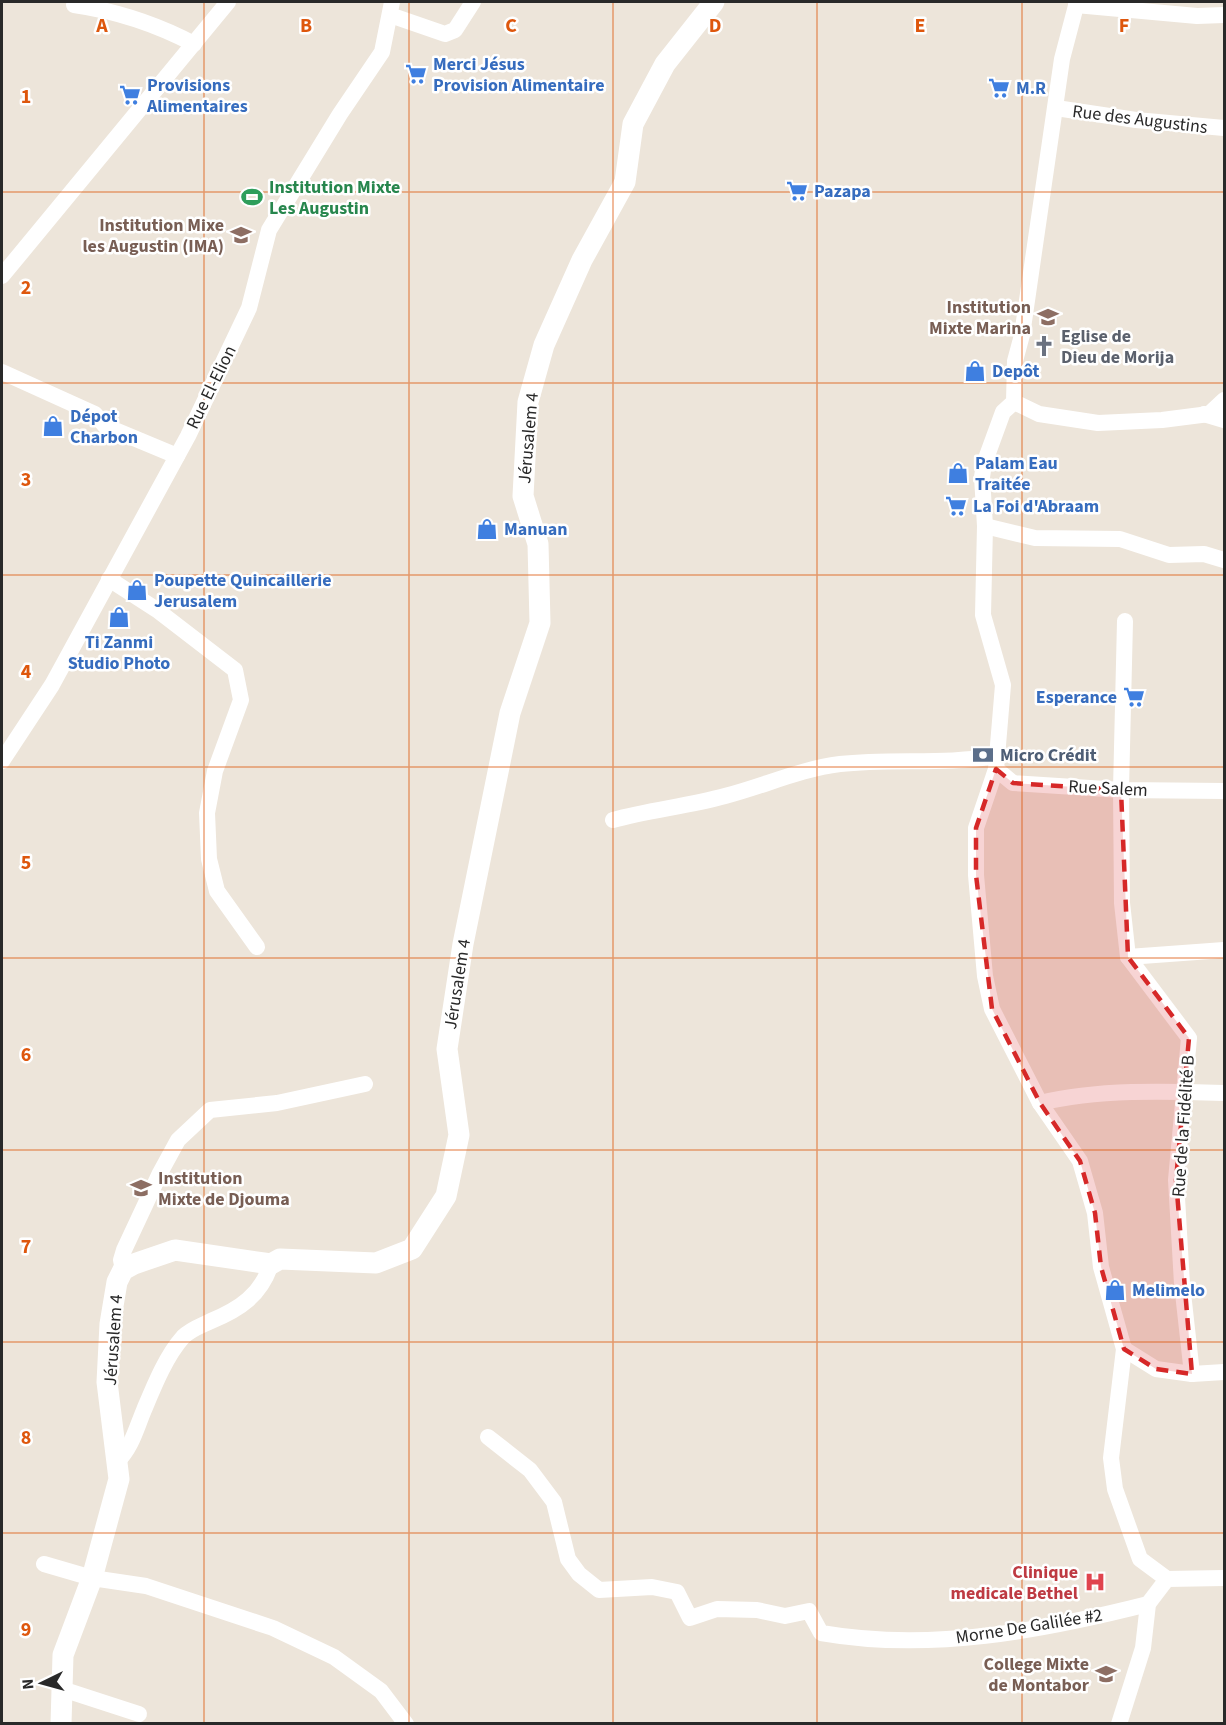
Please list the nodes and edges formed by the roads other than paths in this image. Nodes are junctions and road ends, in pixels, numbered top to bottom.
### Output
1 (228, 2) edge
2 (473, 2) edge
3 (714, 2) edge
4 (1077, 3) edge
5 (74, 5) dead end
6 (391, 8) edge
7 (1224, 15) edge
8 (194, 44) junction
9 (1056, 108) junction
10 (1224, 128) edge
11 (2, 276) edge
12 (2, 372) edge
13 (1224, 400) edge
14 (1014, 402) junction
15 (1204, 414) junction
16 (1224, 420) edge
17 (177, 456) junction
18 (985, 525) junction
19 (1224, 560) edge
20 (109, 579) junction
21 (1125, 621) dead end
22 (2, 761) edge
23 (996, 762) junction
24 (1121, 790) junction
25 (1224, 791) edge
26 (613, 820) dead end
27 (257, 947) dead end
28 (1224, 950) edge
29 (1128, 957) junction
30 (365, 1084) dead end
31 (1185, 1092) junction
32 (1224, 1093) edge
33 (1040, 1103) junction
34 (271, 1264) junction
35 (123, 1270) junction
36 (1124, 1349) junction
37 (1224, 1372) edge
38 (1192, 1374) junction
39 (488, 1437) dead end
40 (117, 1462) junction
41 (44, 1564) dead end
42 (92, 1578) junction
43 (1167, 1578) junction
44 (1224, 1578) edge
45 (1148, 1604) junction
46 (62, 1689) junction
47 (139, 1714) dead end
48 (61, 1724) edge
49 (406, 1724) edge
50 (1119, 1724) edge

1 - 8 street
2 - 6 street
3 - 34 street, Jérusalem 4
4 - 7 street
4 - 9 street
5 - 8 street
6 - 17 street, Rue El-Elion
8 - 11 street
9 - 10 street, Rue des Augustins
9 - 14 street
12 - 17 street
13 - 15 street
14 - 15 street
14 - 18 street
15 - 16 street
17 - 20 street, Rue El-Elion
18 - 19 street
18 - 23 street
20 - 22 street, Rue El-Elion
20 - 27 street
21 - 24 street
23 - 24 street, Rue Salem
23 - 26 street
23 - 33 street
24 - 25 street, Rue Salem
24 - 29 street
28 - 29 street
29 - 31 street, Rue de la Fidélité B
30 - 35 street
31 - 32 street
31 - 33 street
31 - 38 street, Rue de la Fidélité B
33 - 36 street
34 - 35 street, Jérusalem 4
34 - 40 street
35 - 40 street, Jérusalem 4
36 - 38 street
36 - 43 street
37 - 38 street
39 - 45 street, Morne De Galilée #2
40 - 42 street, Jérusalem 4
41 - 42 street
42 - 46 street, Jérusalem 4
42 - 49 street
43 - 44 street
43 - 45 street
45 - 50 street
46 - 47 street
46 - 48 street, Jérusalem 4

